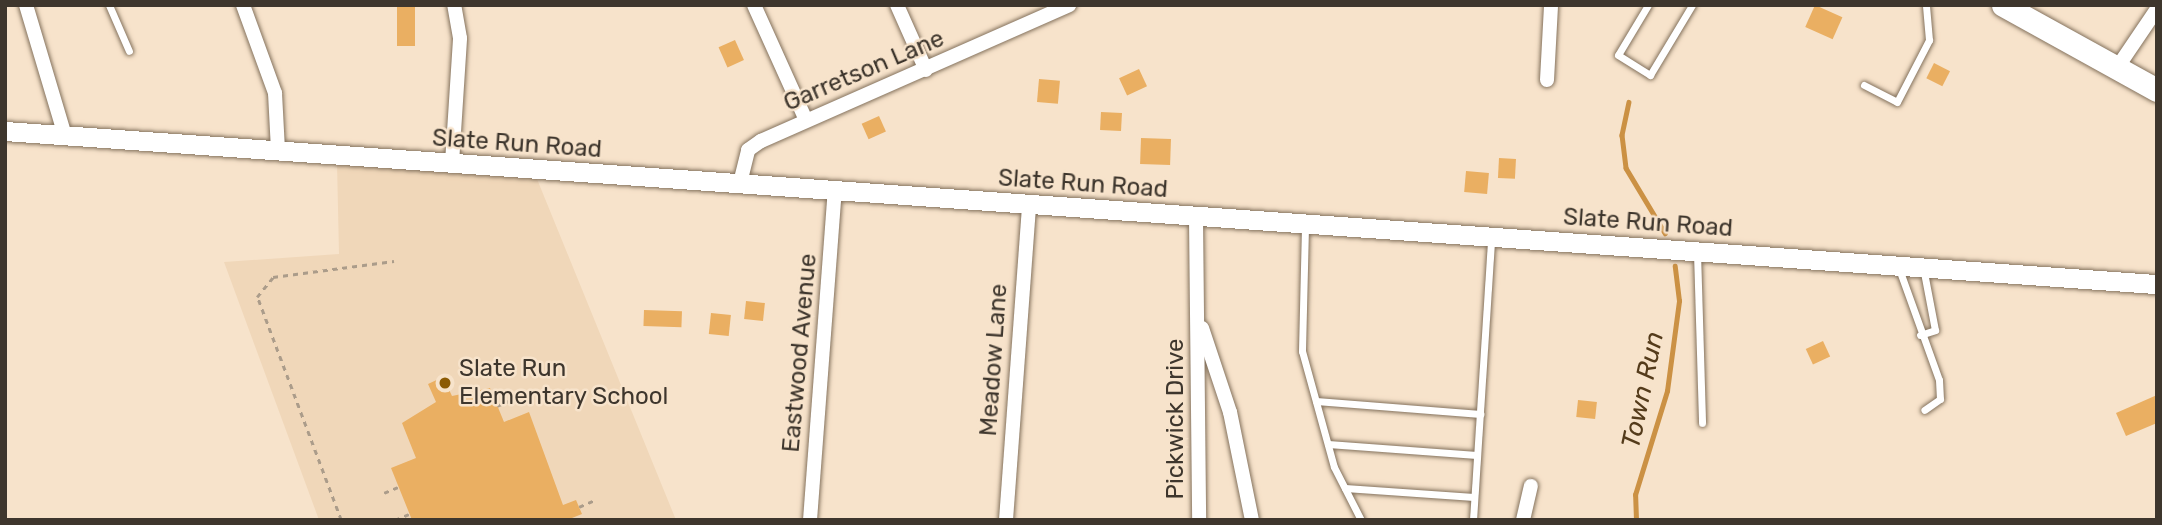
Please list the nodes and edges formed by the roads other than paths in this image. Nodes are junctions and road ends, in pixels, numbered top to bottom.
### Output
1 (26, 5) edge
2 (110, 5) edge
3 (243, 5) edge
4 (454, 5) edge
5 (754, 5) edge
6 (897, 5) edge
7 (1069, 5) edge
8 (1551, 5) edge
9 (1648, 5) edge
10 (1692, 5) edge
11 (1926, 5) edge
12 (2003, 5) edge
13 (2157, 9) edge
14 (129, 51) dead end
15 (2117, 68) junction
16 (926, 70) junction
17 (1547, 80) dead end
18 (1864, 85) dead end
19 (2157, 90) edge
20 (806, 120) junction
21 (5, 131) edge
22 (65, 136) junction
23 (278, 150) junction
24 (452, 163) junction
25 (740, 183) junction
26 (835, 191) junction
27 (1029, 204) junction
28 (1196, 218) junction
29 (1305, 224) junction
30 (1491, 237) junction
31 (1697, 251) junction
32 (1898, 265) junction
33 (1923, 267) junction
34 (2157, 284) edge
35 (1198, 318) junction
36 (1920, 335) junction
37 (1316, 401) junction
38 (1924, 411) dead end
39 (1480, 414) junction
40 (1702, 423) dead end
41 (1328, 444) junction
42 (1477, 455) junction
43 (1531, 486) dead end
44 (1345, 488) junction
45 (1474, 497) junction
46 (810, 520) edge
47 (1006, 520) edge
48 (1199, 520) edge
49 (1252, 520) edge
50 (1361, 520) edge
51 (1473, 520) edge
52 (1523, 520) edge

1 - 22 street
2 - 14 lane
3 - 23 street
4 - 24 street
5 - 20 street
6 - 16 street
7 - 16 street, Garretson Lane
8 - 17 street
9 - 10 lane
11 - 18 lane
12 - 15 main road
13 - 15 street
15 - 19 main road
16 - 20 street, Garretson Lane
20 - 25 street, Garretson Lane
21 - 22 street, Slate Run Road
22 - 23 street, Slate Run Road
23 - 24 street, Slate Run Road
24 - 25 street, Slate Run Road
25 - 26 street, Slate Run Road
26 - 27 street, Slate Run Road
26 - 46 street, Eastwood Avenue
27 - 28 street, Slate Run Road
27 - 47 street, Meadow Lane
28 - 29 street, Slate Run Road
28 - 35 street, Pickwick Drive
29 - 30 street, Slate Run Road
29 - 37 lane
30 - 31 street, Slate Run Road
30 - 39 lane
31 - 32 street, Slate Run Road
31 - 40 lane
32 - 33 street, Slate Run Road
32 - 36 lane
33 - 34 street, Slate Run Road
33 - 36 lane
35 - 48 street, Pickwick Drive
35 - 49 street, Pickwick Drive
36 - 38 lane
37 - 39 lane
37 - 41 lane
39 - 42 lane
41 - 42 lane
41 - 44 lane
42 - 45 lane
43 - 52 street
44 - 45 lane
44 - 50 lane
45 - 51 lane

